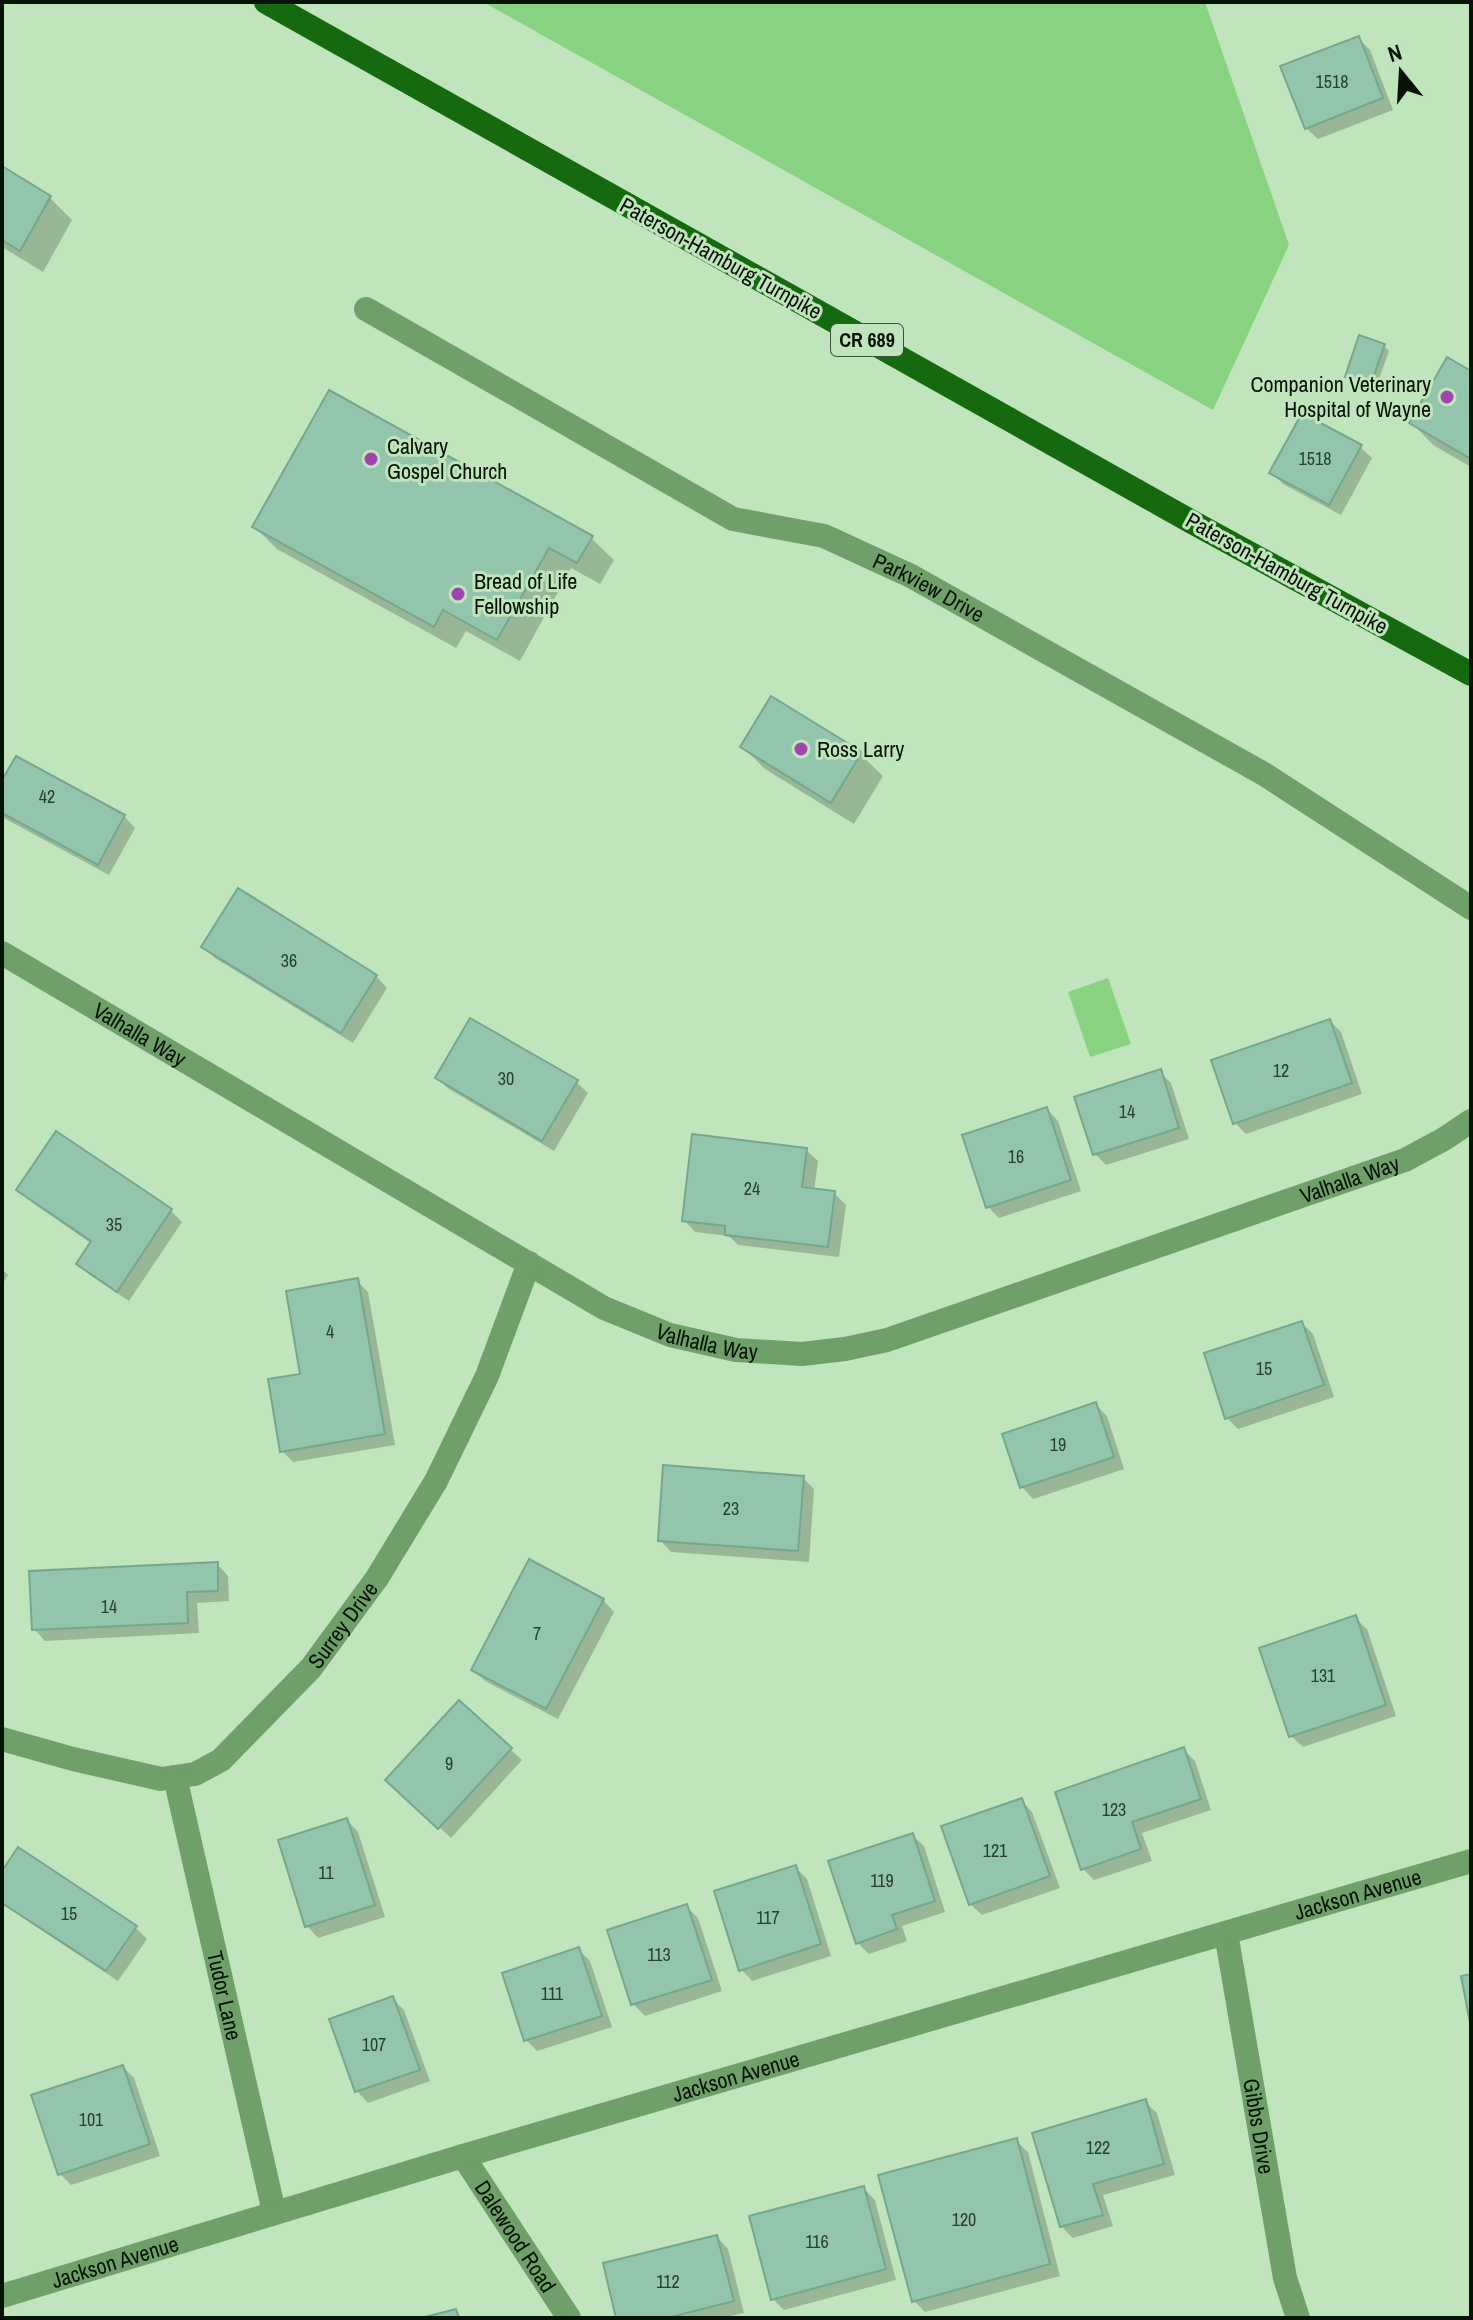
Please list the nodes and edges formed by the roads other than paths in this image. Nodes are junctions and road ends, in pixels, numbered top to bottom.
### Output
1 (266, 2) edge
2 (366, 309) dead end
3 (1471, 674) edge
4 (1471, 908) edge
5 (2, 953) edge
6 (1471, 1121) edge
7 (529, 1263) junction
8 (2, 1739) edge
9 (175, 1777) junction
10 (1471, 1861) edge
11 (1226, 1933) junction
12 (463, 2156) junction
13 (274, 2212) junction
14 (2, 2296) edge
15 (569, 2318) edge
16 (1298, 2318) edge

1 - 3 main road, Paterson-Hamburg Turnpike / CR 689
2 - 4 street, Parkview Drive
5 - 7 street, Valhalla Way
6 - 7 street, Valhalla Way
7 - 9 street, Surrey Drive
8 - 9 street, Surrey Drive
9 - 13 street, Tudor Lane
10 - 11 street, Jackson Avenue
11 - 12 street, Jackson Avenue
11 - 16 street, Gibbs Drive
12 - 13 street, Jackson Avenue
12 - 15 street, Dalewood Road
13 - 14 street, Jackson Avenue

